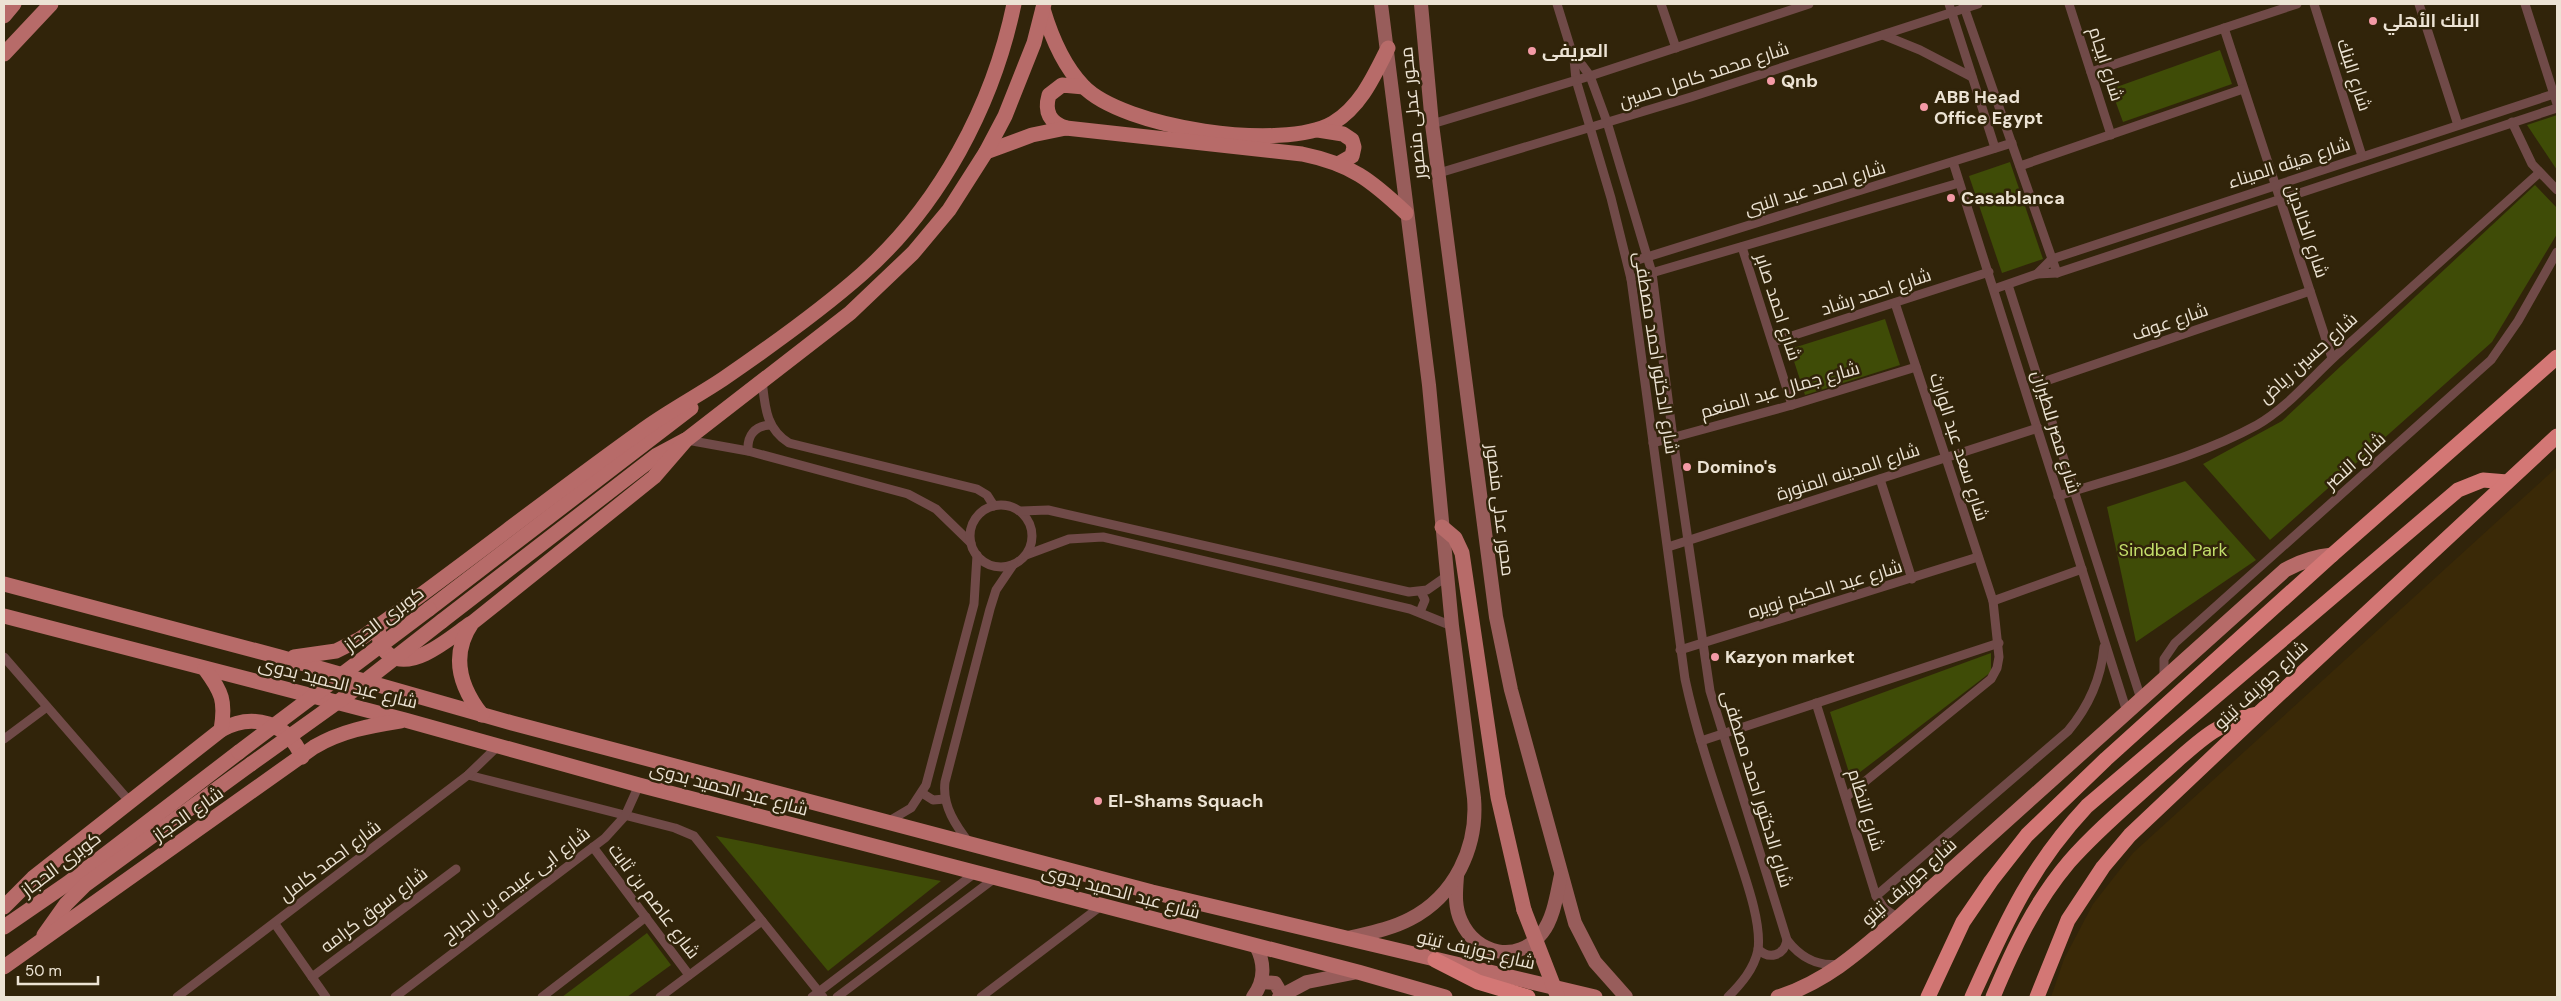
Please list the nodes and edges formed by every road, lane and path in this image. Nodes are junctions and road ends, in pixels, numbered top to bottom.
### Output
1 (14, 4) edge
2 (51, 4) edge
3 (1014, 4) edge
4 (1381, 4) edge
5 (1420, 4) edge
6 (1557, 4) edge
7 (1661, 4) edge
8 (1809, 4) edge
9 (1978, 4) edge
10 (2069, 4) edge
11 (2296, 4) edge
12 (2314, 4) edge
13 (2419, 4) edge
14 (2525, 4) edge
15 (1043, 6) edge
16 (1964, 6) edge
17 (1950, 8) edge
18 (4, 16) edge
19 (2224, 28) junction
20 (1883, 35) junction
21 (1388, 48) junction
22 (1676, 48) junction
23 (4, 54) edge
24 (1574, 58) junction
25 (2091, 72) junction
26 (1590, 76) junction
27 (1972, 77) junction
28 (1576, 80) junction
29 (1084, 87) junction
30 (2243, 90) junction
31 (2556, 93) edge
32 (2557, 104) edge
33 (2557, 108) edge
34 (1607, 122) junction
35 (2512, 122) junction
36 (1432, 124) junction
37 (2458, 125) junction
38 (1066, 128) junction
39 (1589, 128) junction
40 (1318, 130) junction
41 (2111, 135) junction
42 (2012, 143) junction
43 (1995, 148) junction
44 (986, 152) junction
45 (2362, 156) junction
46 (1953, 162) junction
47 (1338, 164) junction
48 (2020, 166) junction
49 (1439, 173) junction
50 (2538, 173) junction
51 (1959, 183) junction
52 (2274, 184) junction
53 (2557, 190) edge
54 (2278, 199) junction
55 (1406, 214) junction
56 (1742, 247) junction
57 (2557, 252) edge
58 (1648, 258) junction
59 (2052, 258) junction
60 (1628, 263) junction
61 (1989, 272) junction
62 (1652, 273) junction
63 (2057, 273) junction
64 (2037, 274) junction
65 (1631, 279) junction
66 (2008, 285) junction
67 (1994, 289) junction
68 (2310, 291) junction
69 (1895, 303) junction
70 (1773, 342) junction
71 (2557, 357) edge
72 (2332, 358) junction
73 (1916, 367) junction
74 (762, 380) junction
75 (2040, 383) junction
76 (709, 388) junction
77 (1792, 405) junction
78 (770, 425) junction
79 (2038, 428) junction
80 (2557, 436) edge
81 (1673, 438) junction
82 (686, 440) junction
83 (1653, 443) junction
84 (748, 451) junction
85 (1946, 457) junction
86 (1880, 479) junction
87 (2507, 482) junction
88 (2074, 491) junction
89 (2058, 496) junction
90 (994, 506) junction
91 (1021, 512) junction
92 (1442, 527) junction
93 (1688, 541) junction
94 (971, 543) junction
95 (1668, 547) junction
96 (977, 555) junction
97 (1026, 555) junction
98 (2332, 555) junction
99 (1978, 557) junction
100 (1012, 565) junction
101 (2082, 568) junction
102 (1447, 576) junction
103 (1912, 579) junction
104 (4, 584) edge
105 (1422, 592) junction
106 (1993, 601) junction
107 (1420, 612) junction
108 (4, 616) edge
109 (472, 623) junction
110 (381, 624) junction
111 (1452, 626) junction
112 (2105, 641) junction
113 (1999, 643) junction
114 (1702, 644) junction
115 (1680, 650) junction
116 (4, 657) edge
117 (280, 657) junction
118 (205, 669) junction
119 (2164, 680) junction
120 (2141, 699) junction
121 (1816, 703) junction
122 (47, 707) junction
123 (2126, 712) junction
124 (2258, 714) junction
125 (482, 715) junction
126 (406, 720) junction
127 (221, 730) junction
128 (1722, 734) junction
129 (4, 739) edge
130 (1701, 741) junction
131 (498, 746) junction
132 (302, 757) junction
133 (468, 775) junction
134 (639, 786) junction
135 (922, 793) junction
136 (1846, 797) junction
137 (945, 799) junction
138 (130, 802) junction
139 (625, 816) junction
140 (888, 822) junction
141 (970, 844) junction
142 (593, 847) junction
143 (456, 869) dead end
144 (1561, 872) junction
145 (975, 873) junction
146 (1457, 876) junction
147 (995, 878) junction
148 (1876, 896) junction
149 (1101, 906) junction
150 (4, 908) edge
151 (646, 917) junction
152 (1898, 918) junction
153 (762, 921) junction
154 (274, 924) junction
155 (4, 927) edge
156 (1348, 938) junction
157 (41, 940) junction
158 (1786, 940) junction
159 (1256, 946) junction
160 (1758, 949) junction
161 (1434, 960) junction
162 (1844, 964) junction
163 (4, 967) edge
164 (1358, 972) junction
165 (690, 975) junction
166 (312, 977) junction
167 (1261, 982) junction
168 (1511, 994) edge
169 (183, 995) edge
170 (818, 995) edge
171 (1280, 996) edge
172 (326, 997) edge
173 (395, 997) edge
174 (542, 997) edge
175 (660, 997) edge
176 (837, 997) edge
177 (981, 997) edge
178 (1253, 997) edge
179 (1445, 997) edge
180 (1528, 997) edge
181 (1558, 997) edge
182 (1595, 997) edge
183 (1626, 997) edge
184 (1728, 997) edge
185 (1778, 997) edge
186 (1928, 997) edge
187 (1972, 997) edge
188 (1994, 997) edge
189 (2037, 997) edge

1 - 18 main road
2 - 23 main road
3 - 76 main road
4 - 21 main road, محور عدلى منصور
5 - 36 main road, محور عدلى منصور
6 - 24 street, شارع الدكتور احمد مصطفى
7 - 22 street
8 - 22 street, شارع محمد كامل حسين
9 - 16 street, شارع محمد كامل حسين
10 - 25 street, شارع ايجام
11 - 19 street
12 - 45 street, شارع البنك
13 - 37 street
14 - 31 street
15 - 29 main road
15 - 44 main road
16 - 17 street, شارع محمد كامل حسين
16 - 42 street
17 - 20 street, شارع محمد كامل حسين
17 - 27 street
19 - 25 street
19 - 30 street, شارع الخالدين
20 - 27 street
20 - 34 street, شارع محمد كامل حسين
21 - 40 main road
21 - 55 main road, محور عدلى منصور
22 - 26 street, شارع محمد كامل حسين
24 - 26 street, شارع الدكتور احمد مصطفى
24 - 28 street, شارع الدكتور احمد مصطفى
25 - 41 street, شارع ايجام
26 - 28 street, شارع محمد كامل حسين
26 - 34 street, شارع الدكتور احمد مصطفى
27 - 43 street
28 - 36 street, شارع محمد كامل حسين
28 - 39 street, شارع الدكتور احمد مصطفى
29 - 38 main road
29 - 40 main road
30 - 41 street
30 - 52 street, شارع الخالدين
31 - 32 street
31 - 37 street, شارع هيئه الميناء
33 - 35 street, شارع هيئه الميناء
34 - 39 street, شارع محمد كامل حسين
34 - 58 street, شارع الدكتور احمد مصطفى
35 - 50 street
35 - 54 street, شارع هيئه الميناء
36 - 49 main road, محور عدلى منصور
37 - 45 street, شارع هيئه الميناء
38 - 44 main road
38 - 47 main road
39 - 49 street, شارع محمد كامل حسين
39 - 60 street, شارع الدكتور احمد مصطفى
40 - 47 main road
41 - 48 street
42 - 43 street, شارع احمد عبد النبى
42 - 48 street
43 - 46 street, شارع احمد عبد النبى
44 - 74 main road
45 - 52 street, شارع هيئه الميناء
46 - 51 street, شارع مصر للطيران
46 - 58 street, شارع احمد عبد النبى
47 - 55 main road
48 - 59 street
49 - 144 main road, محور عدلى منصور
50 - 53 street
50 - 72 street, شارع حسين رياض
51 - 56 street, شارع احمد عبد النبى
51 - 61 street, شارع مصر للطيران
52 - 54 street, شارع الخالدين
52 - 59 street, شارع هيئه الميناء
54 - 63 street, شارع هيئه الميناء
54 - 68 street, شارع الخالدين
55 - 92 main road, محور عدلى منصور
56 - 62 street, شارع احمد عبد النبى
56 - 70 street, شارع احمد صابر
57 - 119 street, شارع النصر
58 - 60 street, شارع احمد عبد النبى
58 - 62 street, شارع الدكتور احمد مصطفى
59 - 63 street
59 - 64 street, شارع هيئه الميناء
60 - 65 street, شارع الدكتور احمد مصطفى
61 - 67 street, شارع مصر للطيران
61 - 69 street, شارع احمد رشاد
62 - 65 street, شارع احمد عبد النبى
62 - 81 street, شارع الدكتور احمد مصطفى
63 - 64 street, شارع هيئه الميناء
64 - 66 street, شارع هيئه الميناء
65 - 83 street, شارع الدكتور احمد مصطفى
66 - 67 street, شارع هيئه الميناء
66 - 75 street, شارع مصر للطيران
67 - 79 street, شارع مصر للطيران
68 - 72 street, شارع الخالدين
68 - 75 street, شارع عوف
69 - 70 street, شارع احمد رشاد
69 - 73 street, شارع سعد عبد الوارث
70 - 77 street, شارع احمد صابر
71 - 98 highway
72 - 88 street, شارع حسين رياض
73 - 77 street, شارع جمال عبد المنعم
73 - 85 street, شارع سعد عبد الوارث
74 - 78 street
74 - 82 main road
75 - 88 street, شارع مصر للطيران
76 - 110 main road
76 - 155 main road, كوبرى الحجاز, bridge
77 - 81 street, شارع جمال عبد المنعم
78 - 84 street
78 - 90 street
79 - 85 street, شارع المدينه المنورة
79 - 89 street, شارع مصر للطيران
80 - 87 highway, شارع جوزيف تيتو
81 - 83 street, شارع جمال عبد المنعم
81 - 93 street, شارع الدكتور احمد مصطفى
82 - 84 street
82 - 109 main road
82 - 157 main road, كوبرى الحجاز, bridge
83 - 95 street, شارع الدكتور احمد مصطفى
84 - 94 street
85 - 86 street, شارع المدينه المنورة
85 - 99 street, شارع سعد عبد الوارث
86 - 93 street, شارع المدينه المنورة
86 - 103 street
87 - 124 highway, شارع جوزيف تيتو
87 - 187 highway
88 - 89 street, شارع حسين رياض
88 - 120 street, شارع مصر للطيران
89 - 101 street, شارع مصر للطيران
90 - 91 street
90 - 94 street
91 - 97 street
91 - 105 street
92 - 102 main road, محور عدلى منصور
92 - 181 main road, bridge
93 - 95 street, شارع المدينه المنورة
93 - 114 street, شارع الدكتور احمد مصطفى
94 - 96 street
95 - 115 street, شارع الدكتور احمد مصطفى
96 - 100 street
96 - 135 street
97 - 100 street
97 - 107 street
98 - 119 main road, شارع جوزيف تيتو
98 - 186 highway
99 - 103 street, شارع عبد الحكيم نويره
99 - 106 street, شارع سعد عبد الوارث
100 - 137 street
101 - 106 street
101 - 112 street, شارع مصر للطيران
102 - 105 street
102 - 111 main road, محور عدلى منصور
103 - 114 street, شارع عبد الحكيم نويره
104 - 117 main road, شارع عبد الحميد بدوى
105 - 107 street
106 - 113 street, شارع سعد عبد الوارث
107 - 111 street
108 - 118 main road, شارع عبد الحميد بدوى
109 - 110 main road
109 - 125 main road
110 - 117 main road
111 - 146 main road, محور عدلى منصور
112 - 123 street, شارع مصر للطيران
112 - 148 street
113 - 121 street
113 - 136 street, شارع سعد عبد الوارث
114 - 115 street, شارع عبد الحكيم نويره
114 - 128 street, شارع الدكتور احمد مصطفى
115 - 130 street, شارع الدكتور احمد مصطفى
116 - 122 street
117 - 125 main road, شارع عبد الحميد بدوى
118 - 126 main road, شارع عبد الحميد بدوى
118 - 127 main road
119 - 120 main road, شارع جوزيف تيتو
120 - 123 main road, شارع جوزيف تيتو
121 - 128 street
121 - 136 street, شارع النظام
122 - 129 street
122 - 138 street
123 - 152 main road, شارع جوزيف تيتو
124 - 188 highway
124 - 189 highway, شارع جوزيف تيتو
125 - 140 main road, شارع عبد الحميد بدوى
126 - 131 main road, شارع عبد الحميد بدوى
126 - 132 main road, شارع الحجاز
127 - 132 main road
127 - 138 main road
128 - 130 street
128 - 158 street, شارع الدكتور احمد مصطفى
130 - 160 street, شارع الدكتور احمد مصطفى
131 - 133 street, شارع احمد كامل
131 - 134 main road, شارع عبد الحميد بدوى
132 - 157 main road, شارع الحجاز
133 - 139 street
133 - 154 street, شارع احمد كامل
134 - 139 street, شارع ابى عبيده بن الجراح
134 - 145 main road, شارع عبد الحميد بدوى
135 - 137 street
135 - 140 street
136 - 148 street, شارع النظام
137 - 141 street
138 - 150 main road
139 - 142 street, شارع ابى عبيده بن الجراح
139 - 153 street
140 - 141 main road, شارع عبد الحميد بدوى
141 - 156 main road, شارع عبد الحميد بدوى
142 - 151 street, شارع عاصم بن ثابت
142 - 173 street, شارع ابى عبيده بن الجراح
143 - 166 street, شارع سوق كرامه
144 - 146 main road
144 - 183 main road, محور عدلى منصور
145 - 147 main road, شارع عبد الحميد بدوى
145 - 170 street
146 - 156 main road, محور عدلى منصور
147 - 149 main road, شارع عبد الحميد بدوى
147 - 176 street
148 - 152 street, شارع النظام
149 - 159 main road, شارع عبد الحميد بدوى
149 - 177 street
151 - 165 street, شارع عاصم بن ثابت
151 - 174 street
152 - 162 main road, شارع جوزيف تيتو
153 - 165 street
153 - 170 street
154 - 166 street
154 - 169 street, شارع احمد كامل
156 - 161 main road, شارع جوزيف تيتو
157 - 163 main road, شارع الحجاز
158 - 160 street
158 - 162 street
159 - 164 main road, شارع عبد الحميد بدوى
159 - 167 main road
160 - 184 street, شارع الدكتور احمد مصطفى
161 - 168 highway
161 - 182 main road, شارع جوزيف تيتو
162 - 185 main road, شارع جوزيف تيتو
164 - 171 main road
164 - 179 main road, شارع عبد الحميد بدوى
165 - 175 street
166 - 172 street
167 - 171 main road
167 - 178 main road
168 - 180 highway

